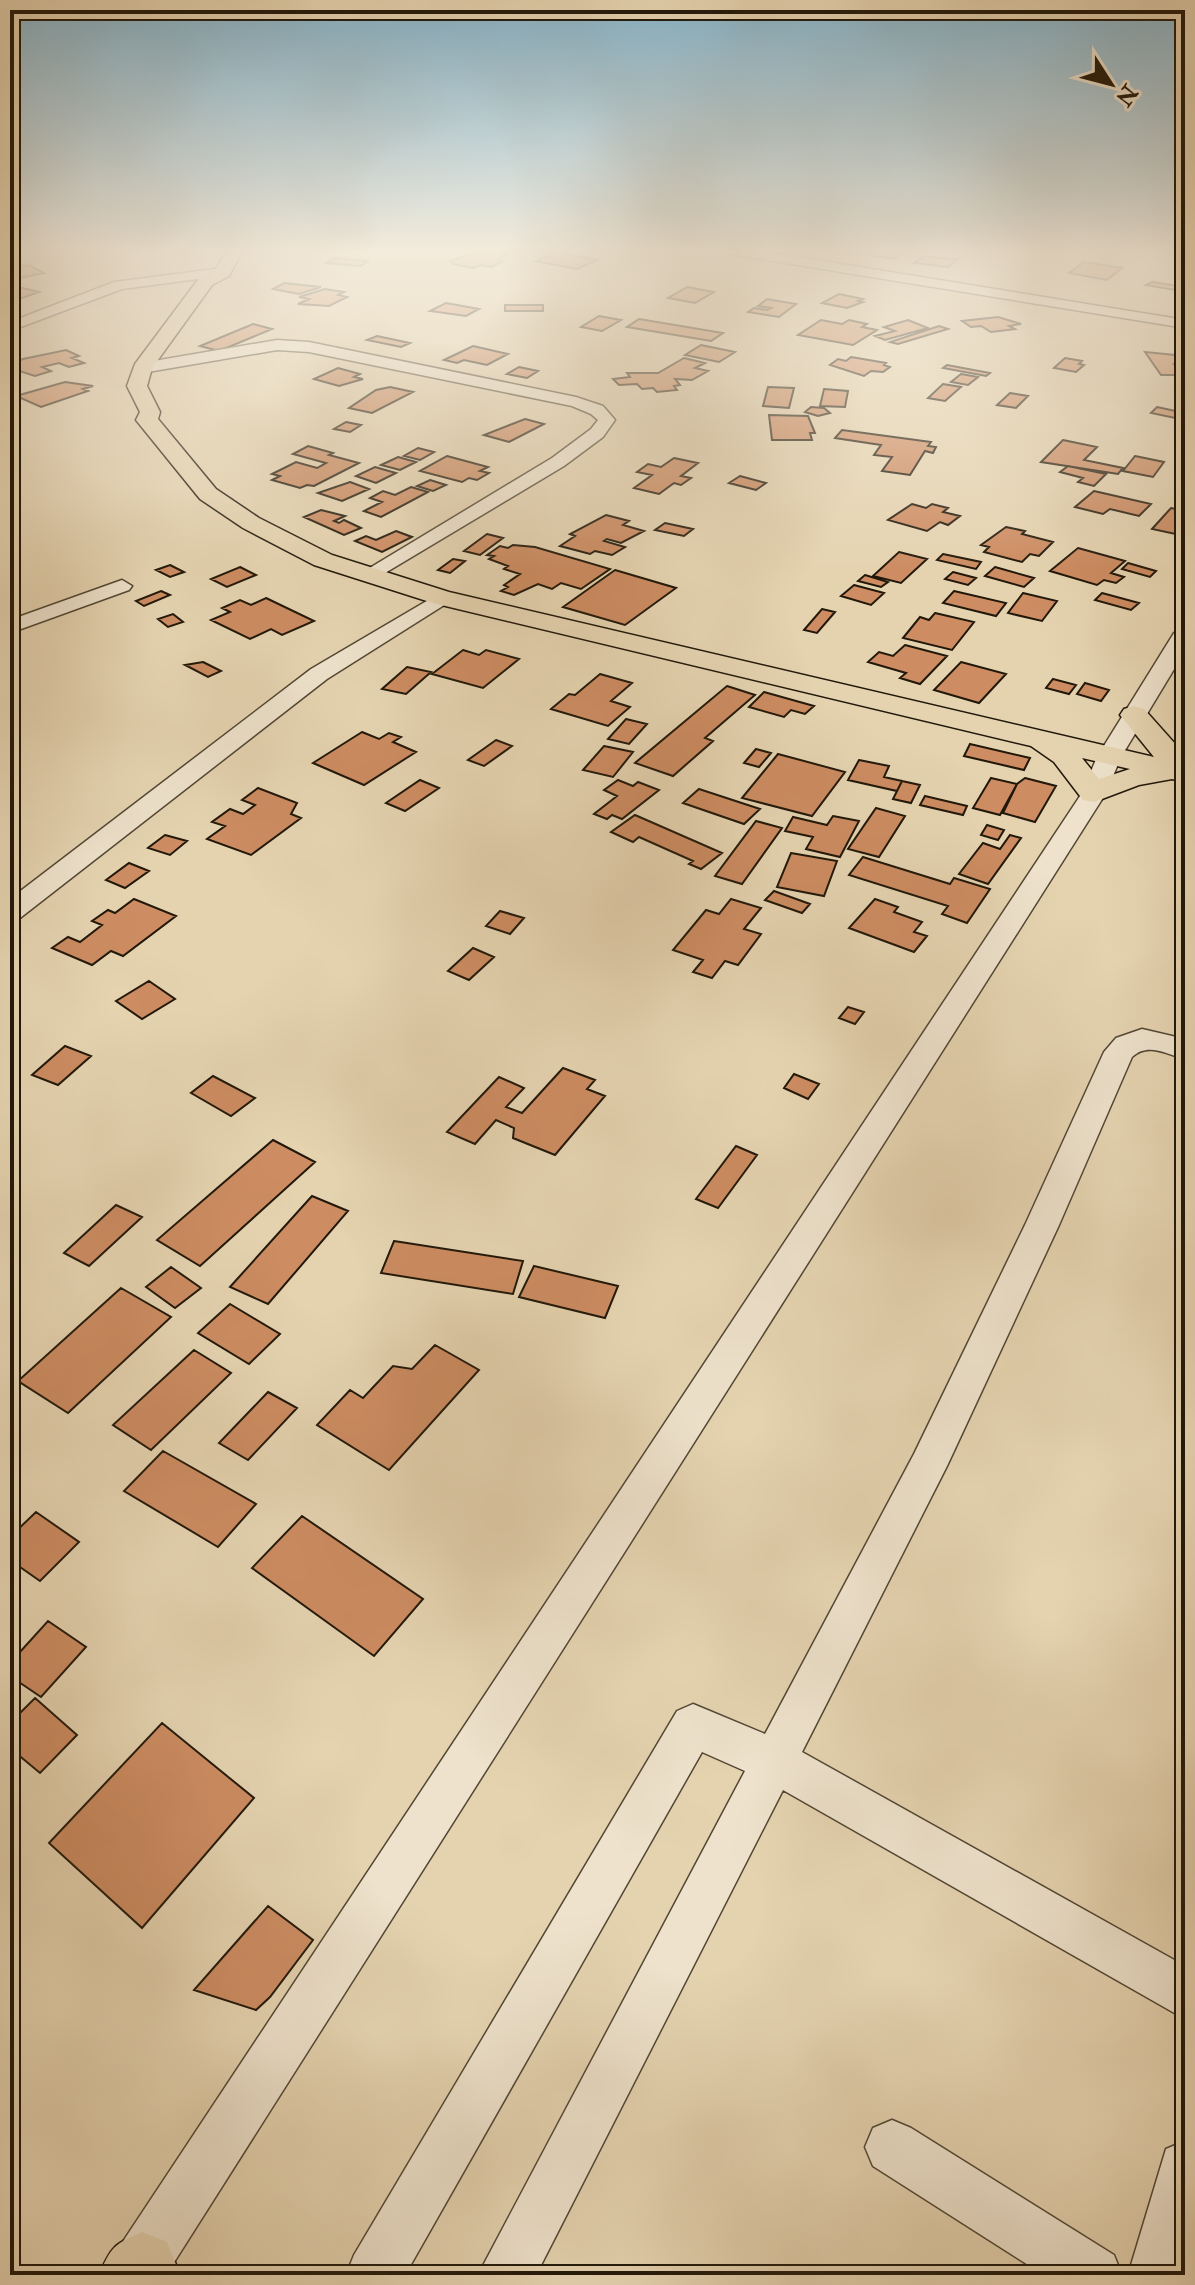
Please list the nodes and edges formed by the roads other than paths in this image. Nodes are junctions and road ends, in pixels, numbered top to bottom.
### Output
1 (151, 356) edge
2 (215, 356) edge
3 (351, 356) edge
4 (142, 368) junction
5 (370, 576) junction
6 (122, 586) dead end
7 (442, 598) junction
8 (10, 627) edge
9 (1185, 633) edge
10 (1134, 715) junction
11 (1042, 742) junction
12 (1109, 757) junction
13 (1184, 773) edge
14 (1094, 793) junction
15 (10, 912) edge
16 (1185, 1049) edge
17 (775, 1761) junction
18 (1185, 1994) edge
19 (892, 2147) dead end
20 (1185, 2168) edge
21 (139, 2272) edge
22 (374, 2275) edge
23 (506, 2275) edge
24 (1094, 2275) edge
25 (1156, 2275) edge

1 - 4 main road
2 - 4 street
3 - 5 street
4 - 5 main road
5 - 7 main road
6 - 8 street
7 - 11 main road
7 - 15 street
9 - 10 street
10 - 12 street
10 - 13 main road
11 - 12 main road
11 - 14 main road
12 - 13 main road
12 - 14 street
13 - 14 main road
14 - 21 street
16 - 17 street
17 - 18 street
17 - 22 street
17 - 23 street
19 - 24 street
20 - 25 street

